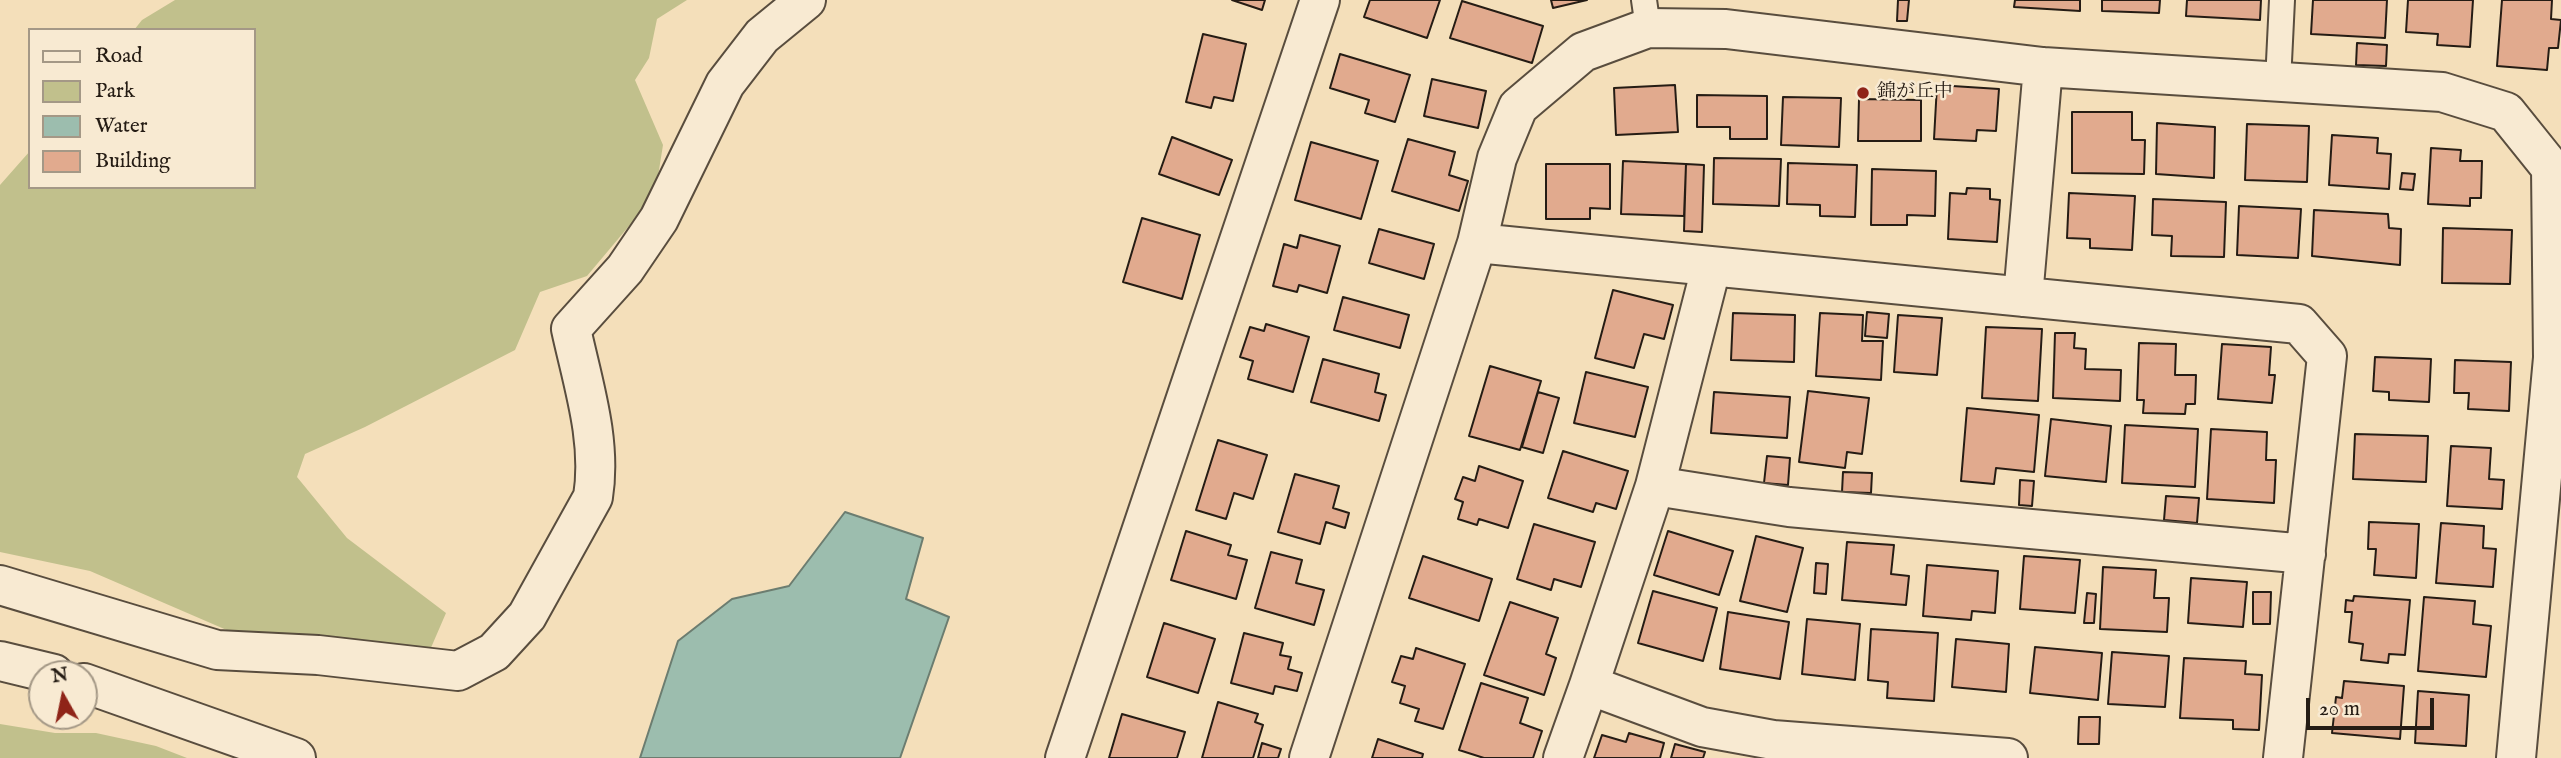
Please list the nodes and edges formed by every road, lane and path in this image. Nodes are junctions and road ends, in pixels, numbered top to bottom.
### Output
1 (806, 0) edge
2 (1320, 0) edge
3 (2282, 0) edge
4 (1646, 14) edge
5 (2043, 67) junction
6 (2277, 82) junction
7 (1477, 243) junction
8 (1712, 268) junction
9 (2023, 297) junction
10 (2557, 358) edge
11 (1655, 486) junction
12 (2306, 554) junction
13 (0, 585) edge
14 (0, 661) edge
15 (28, 668) edge
16 (1589, 685) junction
17 (98, 688) edge
18 (296, 758) edge
19 (1065, 758) edge
20 (1309, 758) edge
21 (1563, 758) edge
22 (2008, 758) edge
23 (2283, 758) edge
24 (2516, 758) edge

1 - 13 street
2 - 19 street
3 - 6 lane
4 - 5 street
4 - 7 street
5 - 6 street
5 - 9 street
6 - 10 street
7 - 8 street
7 - 20 street
8 - 9 street
8 - 11 street
9 - 12 street
10 - 24 street
11 - 12 street
11 - 16 street
12 - 23 street
14 - 15 street
16 - 21 street
16 - 22 street
17 - 18 street

